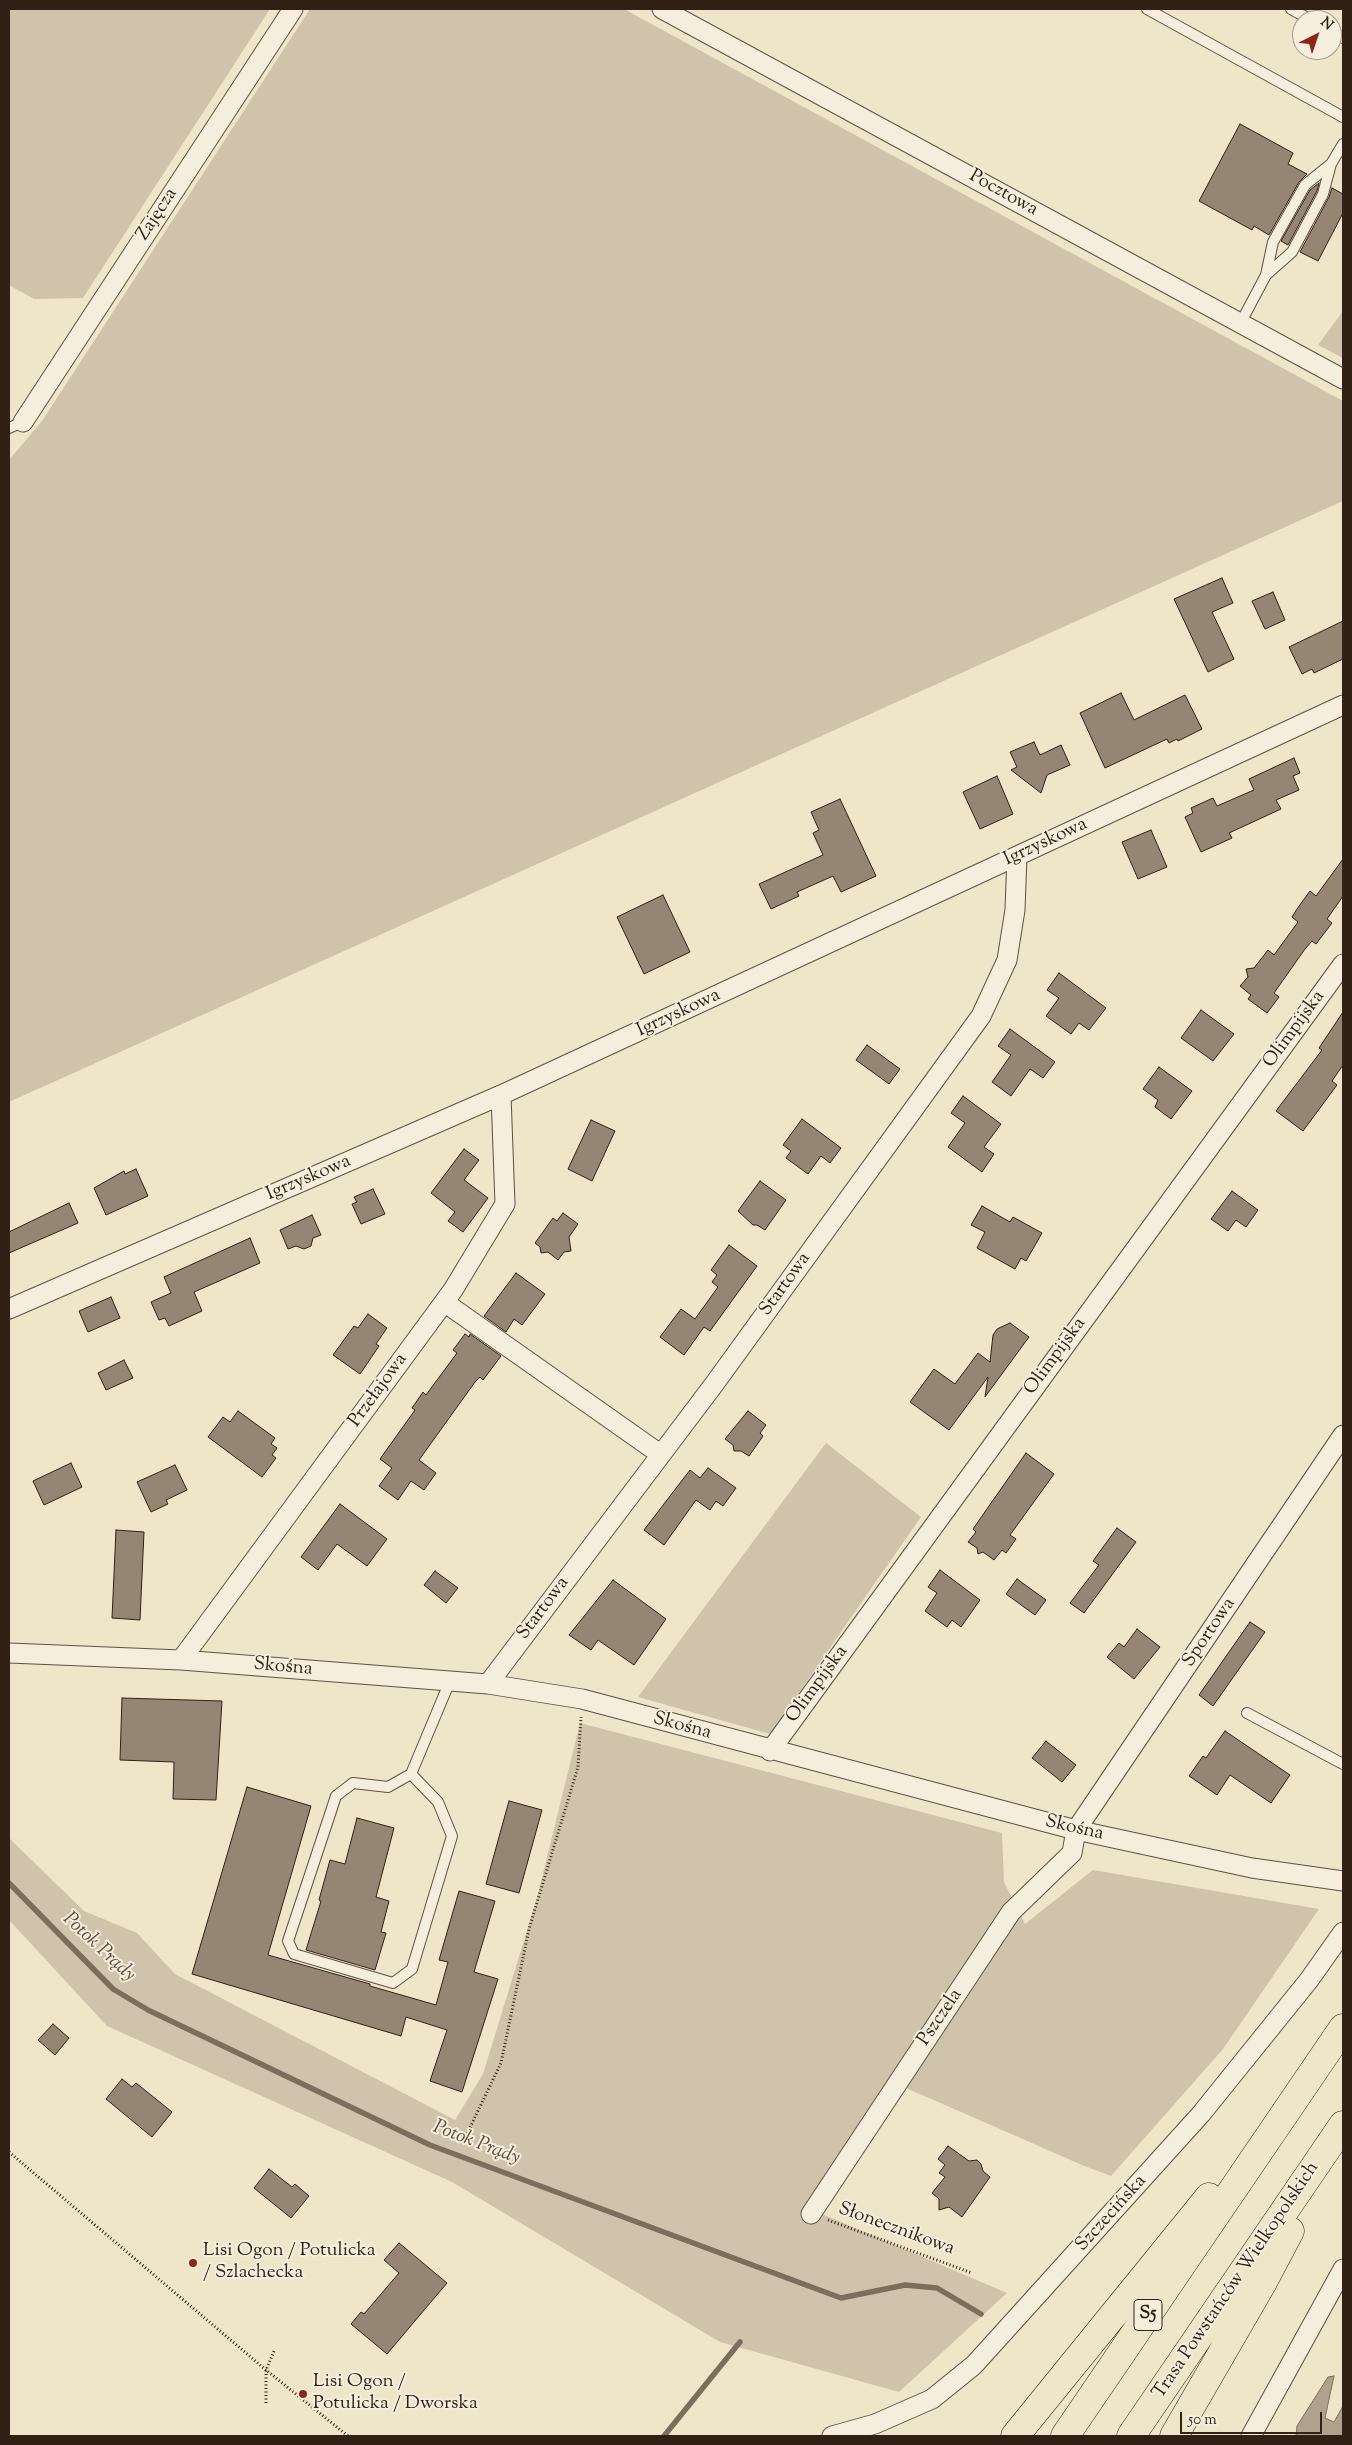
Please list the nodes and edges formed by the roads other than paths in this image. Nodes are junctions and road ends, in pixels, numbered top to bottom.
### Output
1 (293, 9) edge
2 (662, 9) edge
3 (1147, 9) edge
4 (1343, 117) edge
5 (1343, 144) edge
6 (1331, 164) junction
7 (1266, 276) junction
8 (1240, 324) junction
9 (1343, 379) edge
10 (16, 425) edge
11 (1343, 705) edge
12 (1017, 856) junction
13 (1343, 964) edge
14 (501, 1095) junction
15 (444, 1302) junction
16 (9, 1309) edge
17 (1343, 1435) edge
18 (660, 1454) junction
19 (9, 1653) edge
20 (181, 1660) junction
21 (450, 1681) junction
22 (488, 1684) junction
23 (1247, 1713) dead end
24 (770, 1751) junction
25 (1343, 1764) edge
26 (411, 1774) junction
27 (1076, 1830) junction
28 (1343, 1881) edge
29 (1343, 1932) edge
30 (1343, 2028) edge
31 (1304, 2085) junction
32 (1343, 2126) edge
33 (811, 2214) road end
34 (1343, 2269) edge
35 (836, 2436) edge
36 (1015, 2436) edge
37 (1065, 2436) edge
38 (1131, 2436) edge
39 (1174, 2436) edge
40 (1250, 2436) edge

1 - 10 street, Zajęcza
2 - 8 street, Pocztowa
3 - 4 lane
5 - 6 lane
6 - 7 lane
6 - 7 lane
7 - 8 lane
8 - 9 street, Pocztowa
11 - 12 street, Igrzyskowa
12 - 14 street, Igrzyskowa
12 - 18 street, Startowa
13 - 24 street, Olimpijska
14 - 15 street, Przełajowa
14 - 16 street, Igrzyskowa
15 - 18 street
15 - 20 street, Przełajowa
17 - 27 street, Sportowa
18 - 22 street, Startowa
19 - 20 street, Skośna
20 - 21 street, Skośna
21 - 22 street, Skośna
21 - 26 lane
22 - 24 street, Skośna
23 - 25 lane
24 - 27 street, Skośna
26 - 26 lane
27 - 28 street, Skośna
27 - 33 street, Pszczela
29 - 35 street, Szczecińska
30 - 31 highway, S5
31 - 36 highway
31 - 37 highway, S5
32 - 38 highway, Trasa Powstańców Wielkopolskich
32 - 39 highway
34 - 40 street

